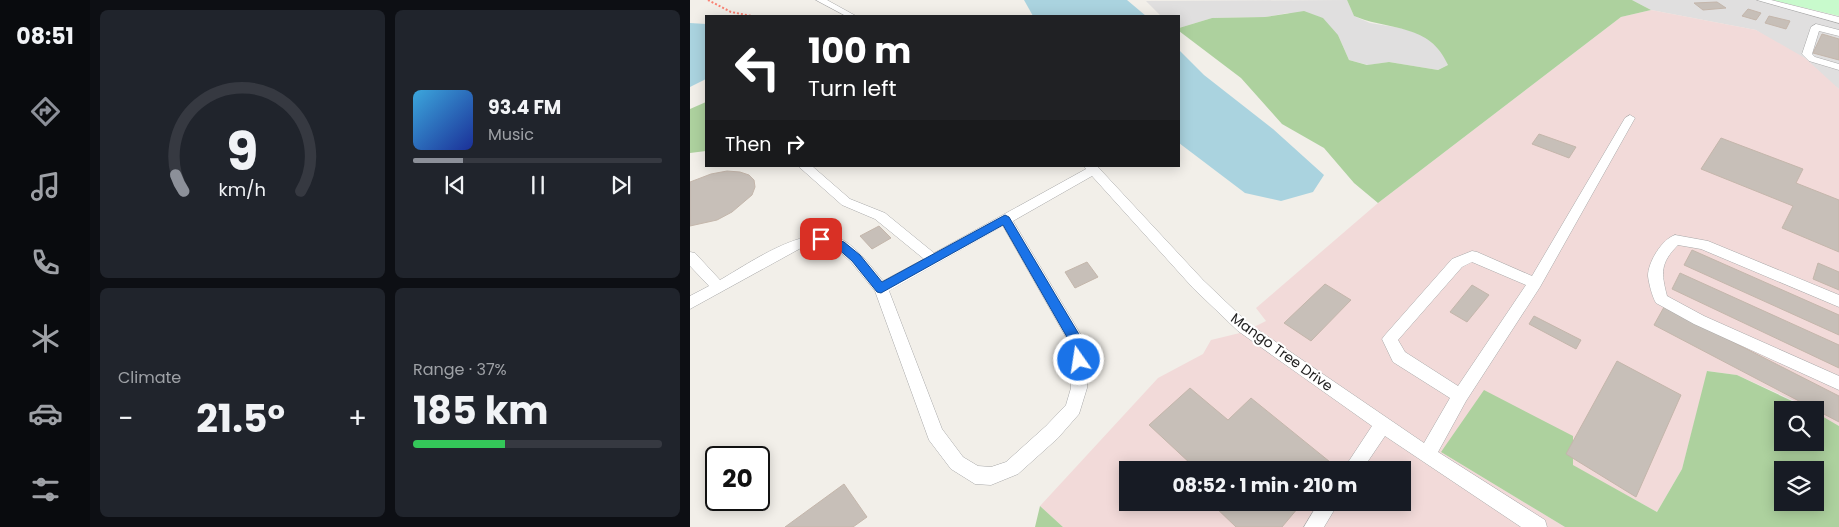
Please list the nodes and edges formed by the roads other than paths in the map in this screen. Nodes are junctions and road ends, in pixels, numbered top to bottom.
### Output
1 (820, 0) edge
2 (1761, 0) edge
3 (850, 15) edge
4 (1839, 20) edge
5 (1839, 33) edge
6 (1839, 67) edge
7 (1630, 118) dead end
8 (805, 167) edge
9 (1091, 168) edge
10 (1005, 219) junction
11 (690, 257) edge
12 (933, 259) junction
13 (1535, 284) junction
14 (718, 287) junction
15 (881, 289) junction
16 (1839, 302) edge
17 (690, 303) edge
18 (1839, 383) edge
19 (1460, 396) junction
20 (1383, 425) junction
21 (1427, 455) junction
22 (1358, 461) edge
23 (1324, 511) edge
24 (1313, 527) edge
25 (1538, 527) edge

1 - 3 street
2 - 4 street
5 - 6 street
7 - 13 street
8 - 12 street
9 - 10 street
9 - 20 street, Mango Tree Drive
10 - 12 street
10 - 15 street
11 - 14 street
12 - 15 street
13 - 19 street
13 - 19 street
14 - 15 street
14 - 17 street
16 - 18 street
19 - 21 street
20 - 21 street, Mango Tree Drive
20 - 22 street
21 - 25 street, Mango Tree Drive
23 - 24 street

